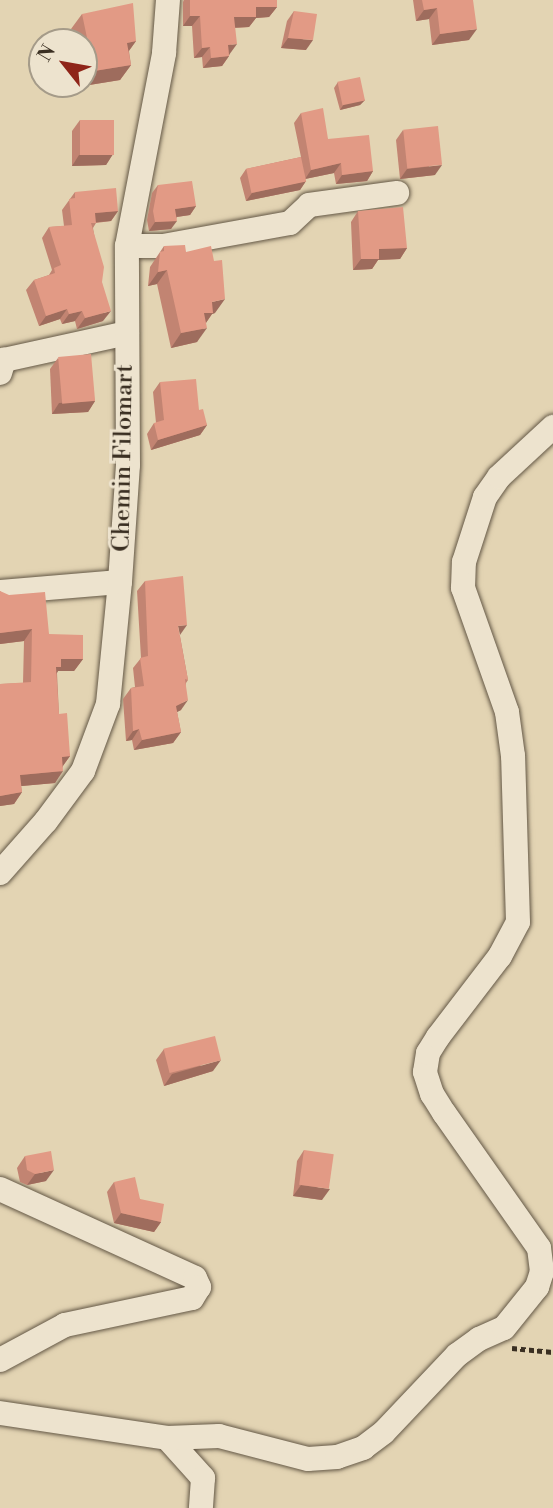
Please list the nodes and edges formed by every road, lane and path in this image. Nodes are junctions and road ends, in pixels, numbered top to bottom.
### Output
1 (168, 0) edge
2 (397, 193) dead end
3 (127, 246) junction
4 (127, 333) junction
5 (0, 373) edge
6 (553, 426) edge
7 (120, 582) junction
8 (0, 592) edge
9 (0, 873) edge
10 (0, 1189) edge
11 (0, 1360) edge
12 (0, 1413) edge
13 (167, 1438) junction
14 (201, 1508) edge

1 - 3 street, Chemin Filomart
2 - 3 street
3 - 4 street, Chemin Filomart
4 - 5 street, Chemin Filomart
4 - 7 street, Chemin Filomart
6 - 13 street
7 - 8 street, Chemin Filomart
7 - 9 street, Chemin Filomart
10 - 11 street
12 - 13 street
13 - 14 street

